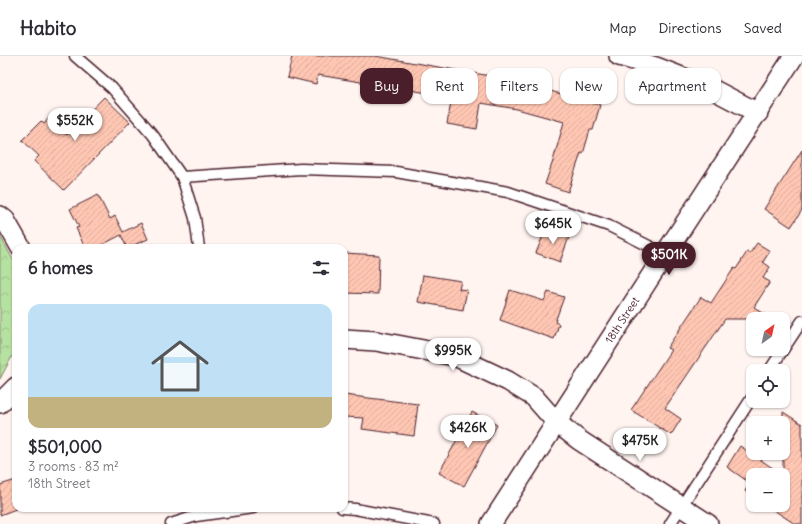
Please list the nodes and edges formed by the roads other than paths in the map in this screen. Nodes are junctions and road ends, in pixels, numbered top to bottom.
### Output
1 (75, 56) edge
2 (619, 56) edge
3 (794, 56) edge
4 (758, 113) junction
5 (182, 177) junction
6 (0, 216) edge
7 (19, 244) edge
8 (198, 244) edge
9 (665, 254) junction
10 (802, 321) edge
11 (348, 339) edge
12 (774, 364) edge
13 (12, 391) edge
14 (0, 403) edge
15 (746, 407) edge
16 (556, 422) junction
17 (681, 507) junction
18 (348, 508) edge
19 (224, 512) edge
20 (171, 524) edge
21 (434, 524) edge
22 (491, 524) edge
23 (670, 524) edge
24 (708, 524) edge

1 - 5 lane
2 - 4 street
3 - 4 street, 18th Street
4 - 9 street, 18th Street
5 - 8 lane
5 - 9 lane
6 - 7 street
9 - 16 street, 18th Street
10 - 12 lane
11 - 16 street
13 - 14 street
15 - 17 lane
16 - 17 street
16 - 22 street, 18th Street
17 - 23 lane
17 - 24 street
18 - 21 lane
19 - 20 lane

